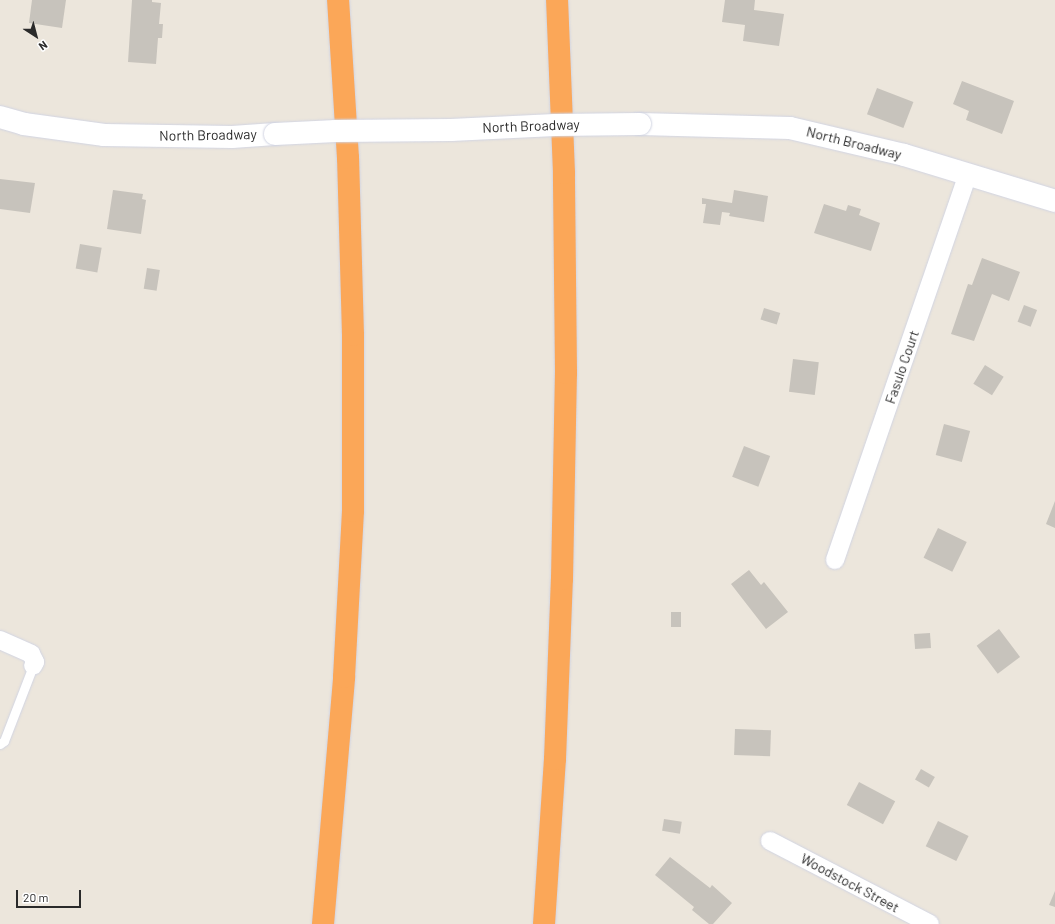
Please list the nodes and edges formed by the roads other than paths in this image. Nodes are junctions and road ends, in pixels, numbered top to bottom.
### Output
1 (338, 0) edge
2 (557, 0) edge
3 (0, 117) edge
4 (968, 174) junction
5 (1055, 201) edge
6 (835, 560) dead end
7 (0, 640) edge
8 (34, 666) joint
9 (0, 744) edge
10 (770, 840) dead end
11 (323, 924) edge
12 (544, 924) edge
13 (930, 924) edge

1 - 11 highway
2 - 12 highway
3 - 4 street, North Broadway, bridge
4 - 5 street, North Broadway
4 - 6 street, Fasulo Court
7 - 8 street
8 - 9 lane
10 - 13 street, Woodstock Street

